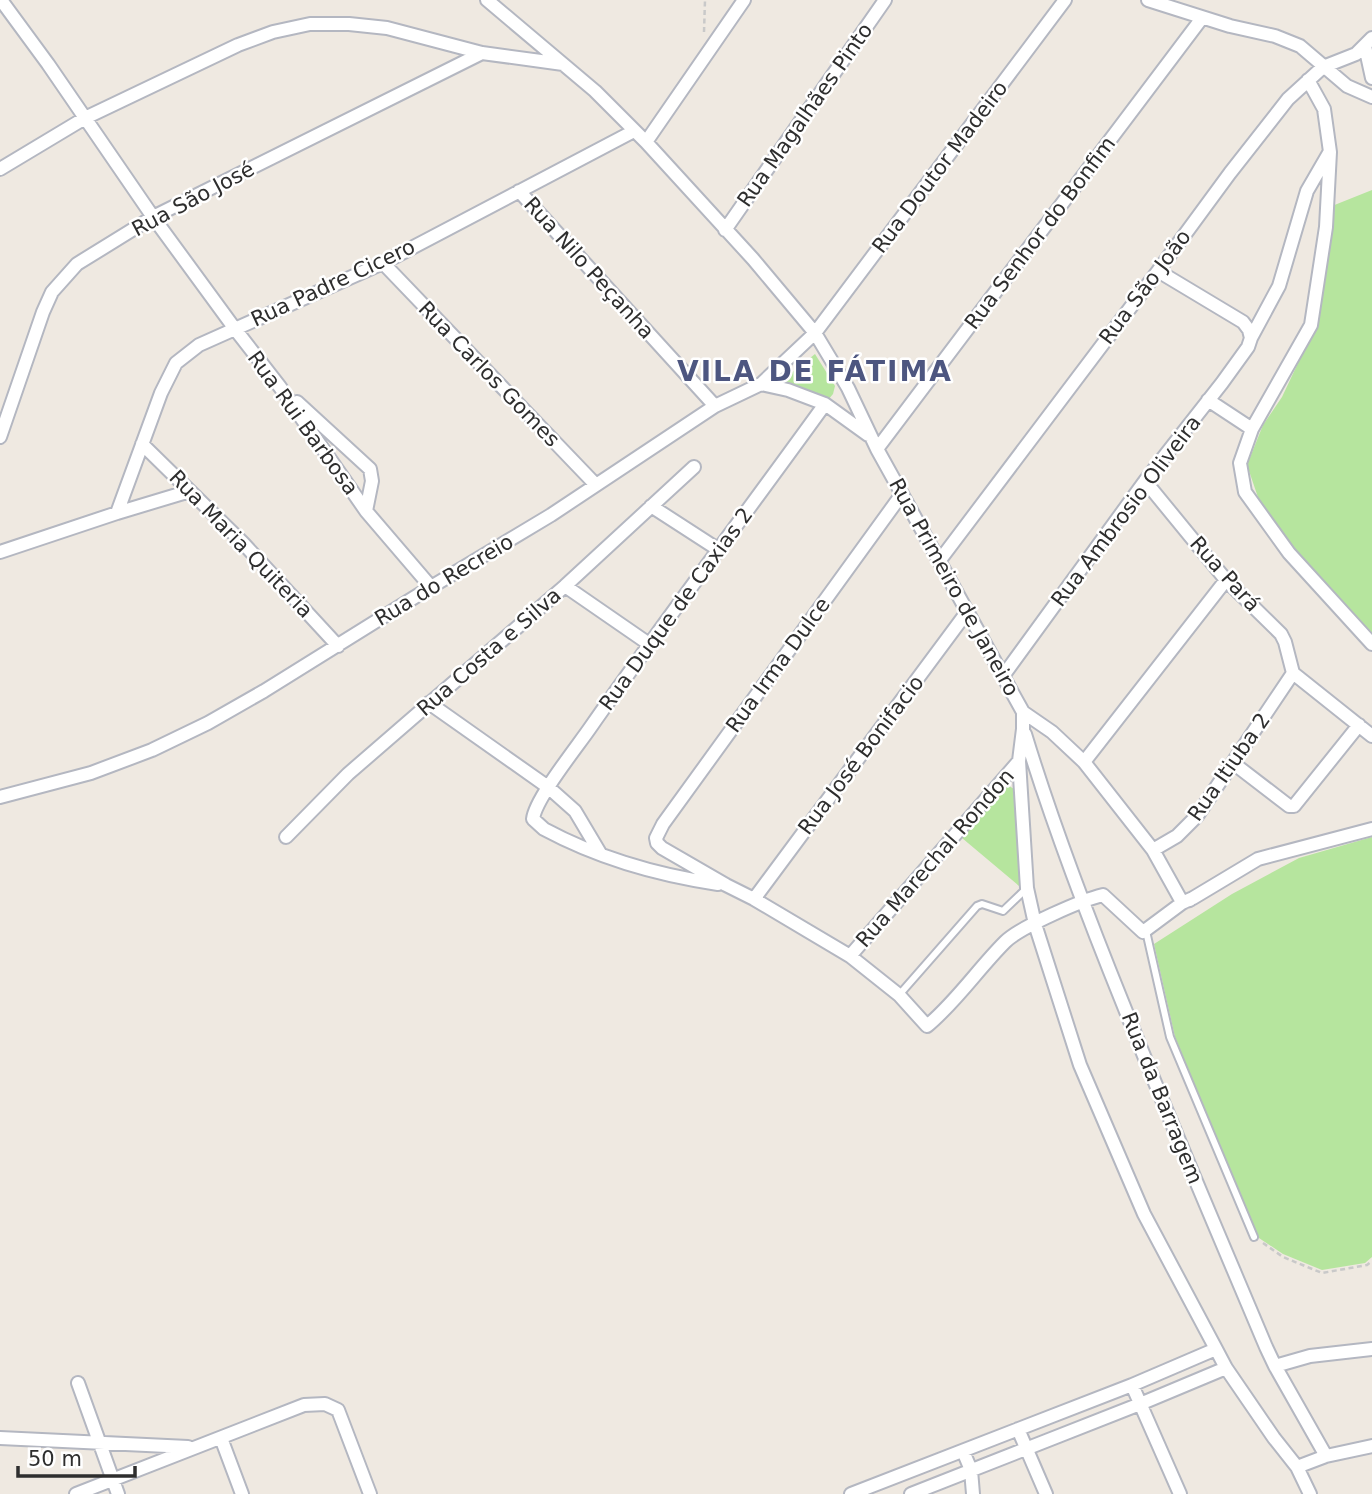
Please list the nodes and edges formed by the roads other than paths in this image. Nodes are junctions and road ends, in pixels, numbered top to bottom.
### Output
1 (1, 0) edge
2 (487, 0) edge
3 (744, 0) edge
4 (885, 0) edge
5 (1065, 0) edge
6 (1148, 0) edge
7 (1202, 18) junction
8 (1369, 42) edge
9 (482, 53) junction
10 (565, 64) junction
11 (1323, 67) junction
12 (1372, 78) edge
13 (1308, 80) junction
14 (1372, 97) edge
15 (85, 118) junction
16 (634, 131) junction
17 (646, 142) junction
18 (1330, 152) junction
19 (1, 167) edge
20 (519, 191) junction
21 (153, 217) junction
22 (725, 230) junction
23 (383, 263) junction
24 (1158, 271) junction
25 (235, 329) junction
26 (815, 333) junction
27 (1250, 343) junction
28 (761, 384) junction
29 (280, 387) junction
30 (1209, 400) junction
31 (825, 404) junction
32 (715, 407) junction
33 (1252, 429) junction
34 (0, 437) edge
35 (874, 443) junction
36 (142, 444) junction
37 (694, 467) dead end
38 (1145, 481) junction
39 (596, 485) junction
40 (190, 491) junction
41 (902, 494) junction
42 (651, 506) junction
43 (366, 511) junction
44 (117, 513) junction
45 (719, 550) junction
46 (0, 552) edge
47 (940, 560) junction
48 (1226, 580) junction
49 (565, 586) junction
50 (431, 587) junction
51 (967, 612) junction
52 (649, 644) junction
53 (1372, 644) edge
54 (338, 646) junction
55 (1293, 673) junction
56 (1003, 676) junction
57 (429, 703) junction
58 (1023, 712) junction
59 (1359, 725) junction
60 (1023, 729) junction
61 (1372, 736) edge
62 (1019, 761) junction
63 (1083, 762) junction
64 (1233, 764) junction
65 (548, 787) junction
66 (0, 797) edge
67 (1372, 829) edge
68 (286, 837) dead end
69 (1153, 850) junction
70 (601, 853) junction
71 (726, 885) junction
72 (1027, 888) junction
73 (1193, 898) junction
74 (754, 899) junction
75 (1082, 902) junction
76 (1035, 924) junction
77 (1146, 930) junction
78 (850, 956) junction
79 (898, 995) junction
80 (1254, 1237) road end
81 (1216, 1349) junction
82 (1372, 1349) edge
83 (1275, 1366) junction
84 (1226, 1368) junction
85 (78, 1383) dead end
86 (1132, 1385) junction
87 (1140, 1404) junction
88 (1018, 1429) junction
89 (0, 1438) edge
90 (221, 1438) junction
91 (99, 1442) junction
92 (1372, 1446) edge
93 (195, 1447) junction
94 (1026, 1448) junction
95 (963, 1451) junction
96 (1326, 1456) junction
97 (1297, 1467) junction
98 (971, 1470) junction
99 (112, 1480) junction
100 (855, 1493) edge
101 (76, 1494) edge
102 (118, 1494) edge
103 (242, 1494) edge
104 (369, 1494) edge
105 (911, 1494) edge
106 (973, 1494) edge
107 (1046, 1494) edge
108 (1180, 1494) edge
109 (1310, 1494) edge

1 - 15 street, Rua Rui Barbosa
2 - 10 street, Rua Primeiro de Janeiro
3 - 17 street
4 - 22 street, Rua Magalhães Pinto
5 - 26 street, Rua Doutor Madeiro
6 - 7 street
7 - 11 street
7 - 35 street, Rua Senhor do Bonfim
8 - 11 street, Rua São João
8 - 12 street
9 - 10 street
9 - 15 street
9 - 21 street, Rua São José
10 - 16 street, Rua Primeiro de Janeiro
11 - 13 street, Rua São João
11 - 14 street
13 - 18 street
13 - 24 street, Rua São João
15 - 19 street
15 - 21 street, Rua Rui Barbosa
16 - 17 street, Rua Primeiro de Janeiro
16 - 20 street, Rua Padre Cicero
17 - 22 street, Rua Primeiro de Janeiro
18 - 27 street, Rua Ambrosio Oliveira
18 - 33 street
20 - 23 street, Rua Padre Cicero
20 - 32 street, Rua Nilo Peçanha
21 - 25 street, Rua Rui Barbosa
21 - 34 street, Rua São José
22 - 26 street, Rua Primeiro de Janeiro
23 - 25 street, Rua Padre Cicero
23 - 39 street, Rua Carlos Gomes
24 - 27 street
24 - 47 street, Rua São João
25 - 29 street, Rua Rui Barbosa
25 - 36 street, Rua Padre Cicero
26 - 28 street, Rua Doutor Madeiro
26 - 35 street, Rua Primeiro de Janeiro
27 - 30 street, Rua Ambrosio Oliveira
28 - 31 street
28 - 32 street, Rua do Recreio
29 - 43 street, Rua Rui Barbosa
29 - 43 street
30 - 33 street
30 - 38 street, Rua Ambrosio Oliveira
31 - 35 street
31 - 45 street, Rua Duque de Caxias 2
32 - 39 street, Rua do Recreio
33 - 53 street
35 - 41 street, Rua Primeiro de Janeiro
36 - 40 street, Rua Maria Quiteria
36 - 44 street, Rua Padre Cicero
37 - 42 street, Rua Costa e Silva
38 - 48 street, Rua Pará
38 - 56 street, Rua Ambrosio Oliveira
39 - 50 street, Rua do Recreio
40 - 44 street
40 - 54 street, Rua Maria Quiteria
41 - 47 street, Rua Primeiro de Janeiro
41 - 71 street, Rua Irma Dulce
42 - 45 street
42 - 49 street, Rua Costa e Silva
43 - 50 street, Rua Rui Barbosa
44 - 46 street
45 - 52 street, Rua Duque de Caxias 2
47 - 51 street, Rua Primeiro de Janeiro
48 - 55 street, Rua Pará
48 - 63 street
49 - 52 street
49 - 57 street, Rua Costa e Silva
50 - 54 street, Rua do Recreio
51 - 56 street, Rua Primeiro de Janeiro
51 - 74 street, Rua José Bonifacio
52 - 65 street, Rua Duque de Caxias 2
54 - 66 street, Rua do Recreio
55 - 59 street
55 - 64 street, Rua Itiuba 2
56 - 58 street, Rua Primeiro de Janeiro
57 - 65 street
57 - 68 street, Rua Costa e Silva
58 - 60 street, Rua Primeiro de Janeiro
58 - 63 street
59 - 61 street
59 - 64 street
60 - 62 street, Rua Primeiro de Janeiro
60 - 75 street, Rua da Barragem
62 - 72 street, Rua Primeiro de Janeiro
62 - 78 street, Rua Marechal Rondon
63 - 69 street
64 - 69 street, Rua Itiuba 2
65 - 70 street
65 - 70 street, Rua Duque de Caxias 2
67 - 73 street
69 - 73 street
70 - 71 street
71 - 74 street
72 - 76 street, Rua Primeiro de Janeiro
72 - 79 lane
73 - 77 street
74 - 78 street
75 - 76 street
75 - 77 street
75 - 83 street, Rua da Barragem
76 - 79 street
76 - 81 street, Rua Primeiro de Janeiro
77 - 80 lane, Rua da Barragem
78 - 79 street
81 - 84 street, Rua Primeiro de Janeiro
81 - 86 street
82 - 83 street
83 - 96 street, Rua da Barragem
84 - 87 street
84 - 97 street, Rua Primeiro de Janeiro
85 - 91 street
86 - 87 street
86 - 88 street
87 - 94 street
87 - 108 street
88 - 94 street
88 - 95 street
89 - 91 street
90 - 93 street
90 - 103 street
90 - 104 street
91 - 93 street
91 - 99 street
92 - 96 street
93 - 99 street
94 - 98 street
94 - 107 street
95 - 98 street
95 - 100 street
96 - 97 street
97 - 109 street, Rua Primeiro de Janeiro
98 - 105 street
98 - 106 street
99 - 101 street
99 - 102 street

